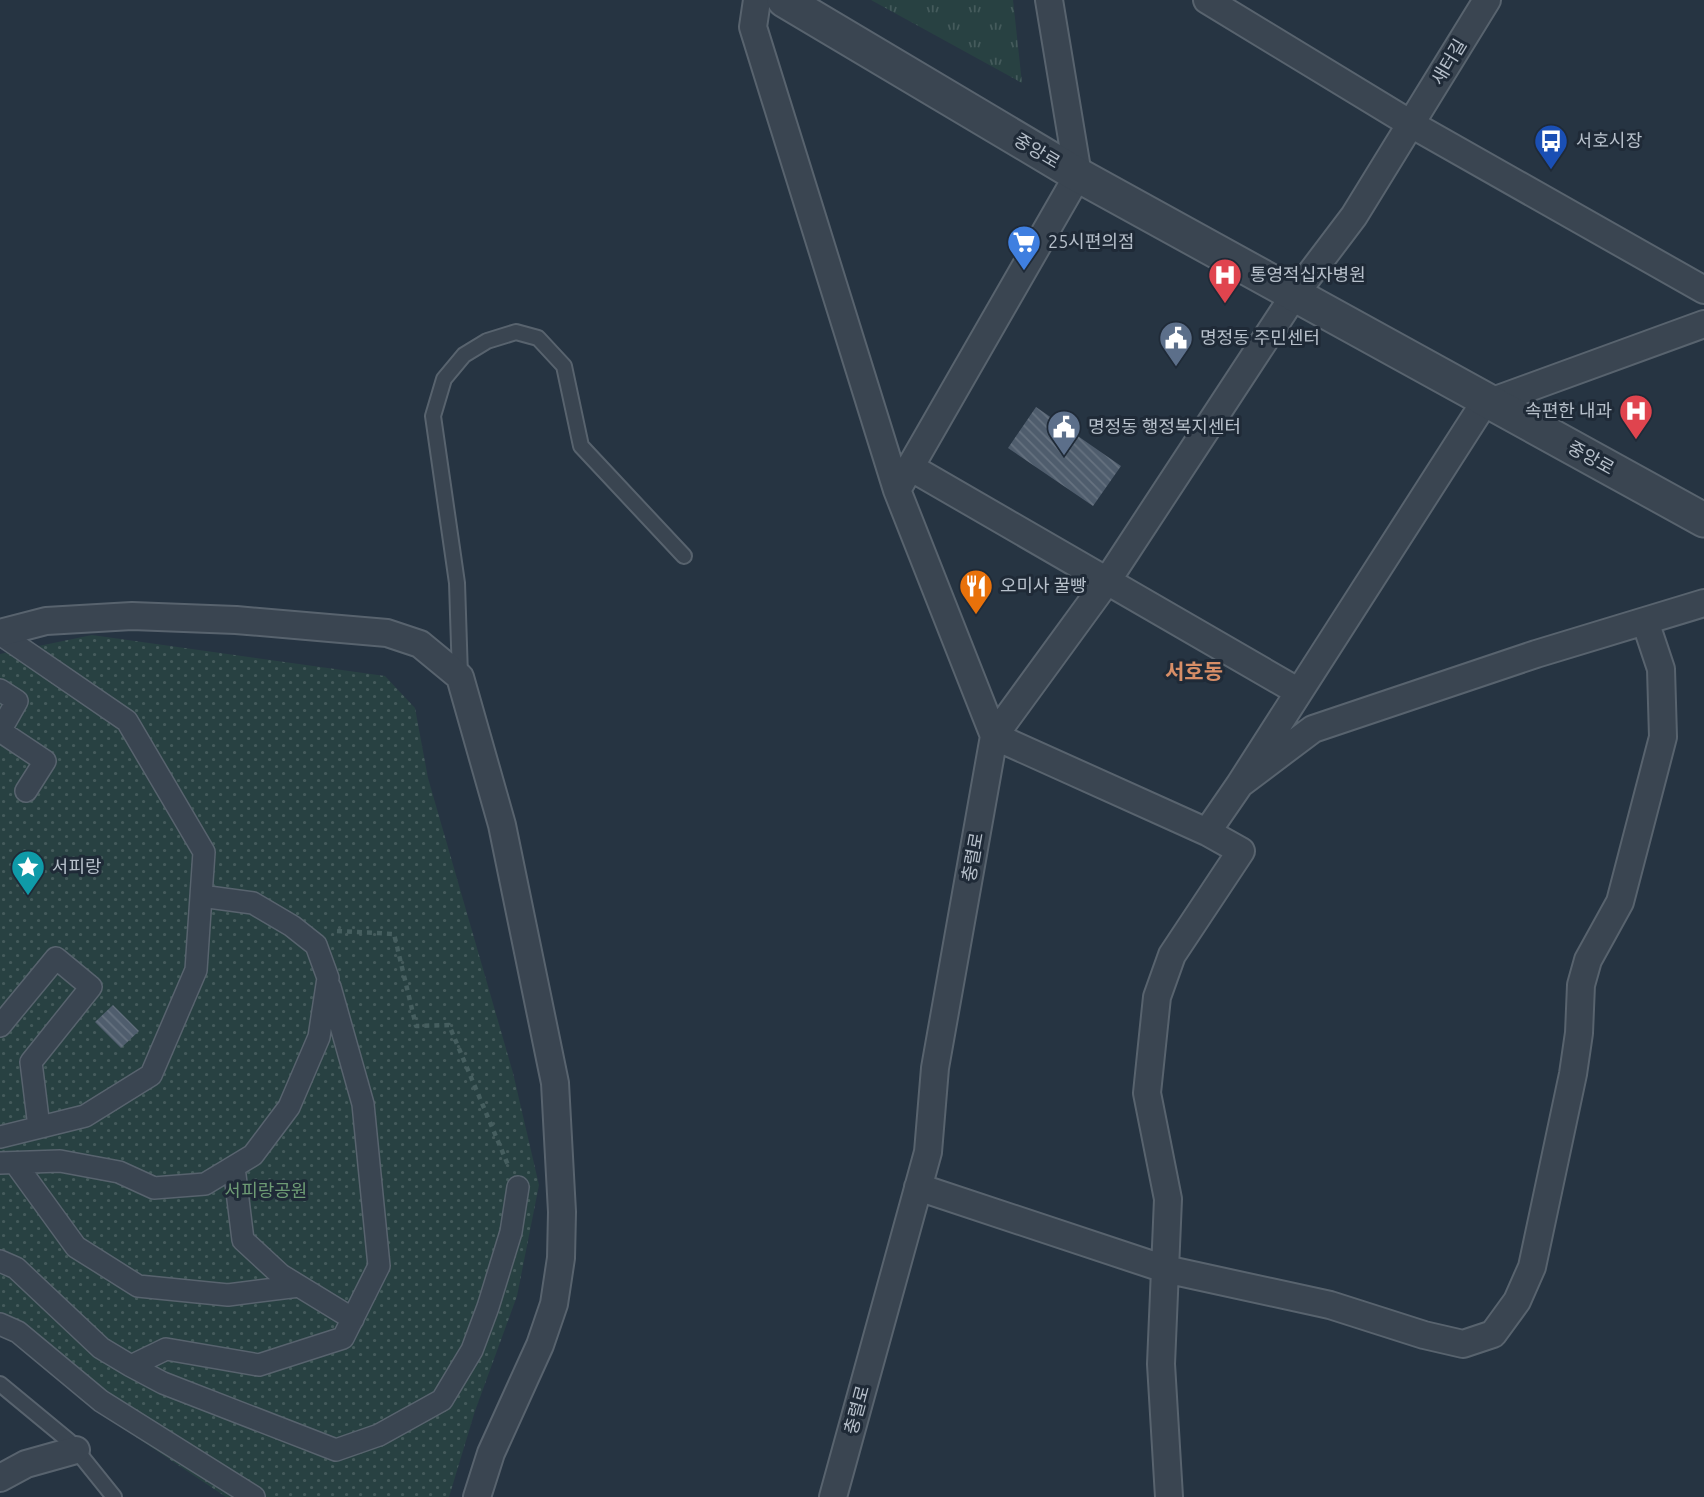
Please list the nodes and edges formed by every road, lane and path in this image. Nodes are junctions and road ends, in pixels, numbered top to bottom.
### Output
1 (757, 0) edge
2 (784, 0) edge
3 (1049, 0) edge
4 (1207, 0) edge
5 (1487, 0) edge
6 (1411, 124) junction
7 (1078, 175) junction
8 (1704, 290) edge
9 (1295, 295) junction
10 (1704, 324) edge
11 (1490, 402) junction
12 (910, 467) junction
13 (897, 490) junction
14 (1704, 520) edge
15 (684, 556) dead end
16 (1107, 581) junction
17 (1704, 603) edge
18 (1645, 621) junction
19 (0, 634) edge
20 (460, 677) junction
21 (0, 690) edge
22 (1299, 692) junction
23 (994, 736) junction
24 (1240, 784) junction
25 (26, 791) dead end
26 (1207, 832) junction
27 (201, 896) junction
28 (316, 945) junction
29 (328, 978) junction
30 (0, 1026) edge
31 (39, 1127) junction
32 (0, 1137) edge
33 (7, 1163) edge
34 (234, 1167) junction
35 (918, 1187) junction
36 (518, 1188) joint
37 (0, 1261) edge
38 (1165, 1269) junction
39 (299, 1286) junction
40 (353, 1319) junction
41 (0, 1324) edge
42 (131, 1366) junction
43 (0, 1384) edge
44 (76, 1450) junction
45 (0, 1478) edge
46 (114, 1497) edge
47 (254, 1497) edge
48 (477, 1497) edge
49 (833, 1497) edge
50 (1169, 1497) edge

1 - 13 street
2 - 7 street, 중앙로
3 - 7 street
4 - 6 street
5 - 6 street, 새터길
6 - 8 street
6 - 9 street
7 - 9 street, 중앙로
7 - 12 street
9 - 11 street, 중앙로
9 - 16 street, 충렬로
10 - 11 street
11 - 14 street, 중앙로
11 - 22 street
12 - 13 street
12 - 16 street
13 - 23 street
15 - 20 lane
16 - 22 street
16 - 23 street, 충렬로
17 - 18 street
18 - 24 street
18 - 38 street
19 - 20 street
19 - 27 street
20 - 48 street
21 - 25 street
22 - 24 street
23 - 26 street
23 - 35 street, 충렬로
24 - 26 street
26 - 38 street
27 - 28 street
27 - 31 street
28 - 29 street
28 - 36 path
29 - 34 street
29 - 40 street
30 - 31 street
31 - 32 street
33 - 34 street
33 - 39 street
34 - 39 street
35 - 38 street
35 - 49 street, 충렬로
36 - 42 street
37 - 42 street
38 - 50 street
39 - 40 street
40 - 42 street
41 - 47 street
43 - 44 lane
44 - 45 street
44 - 46 lane

